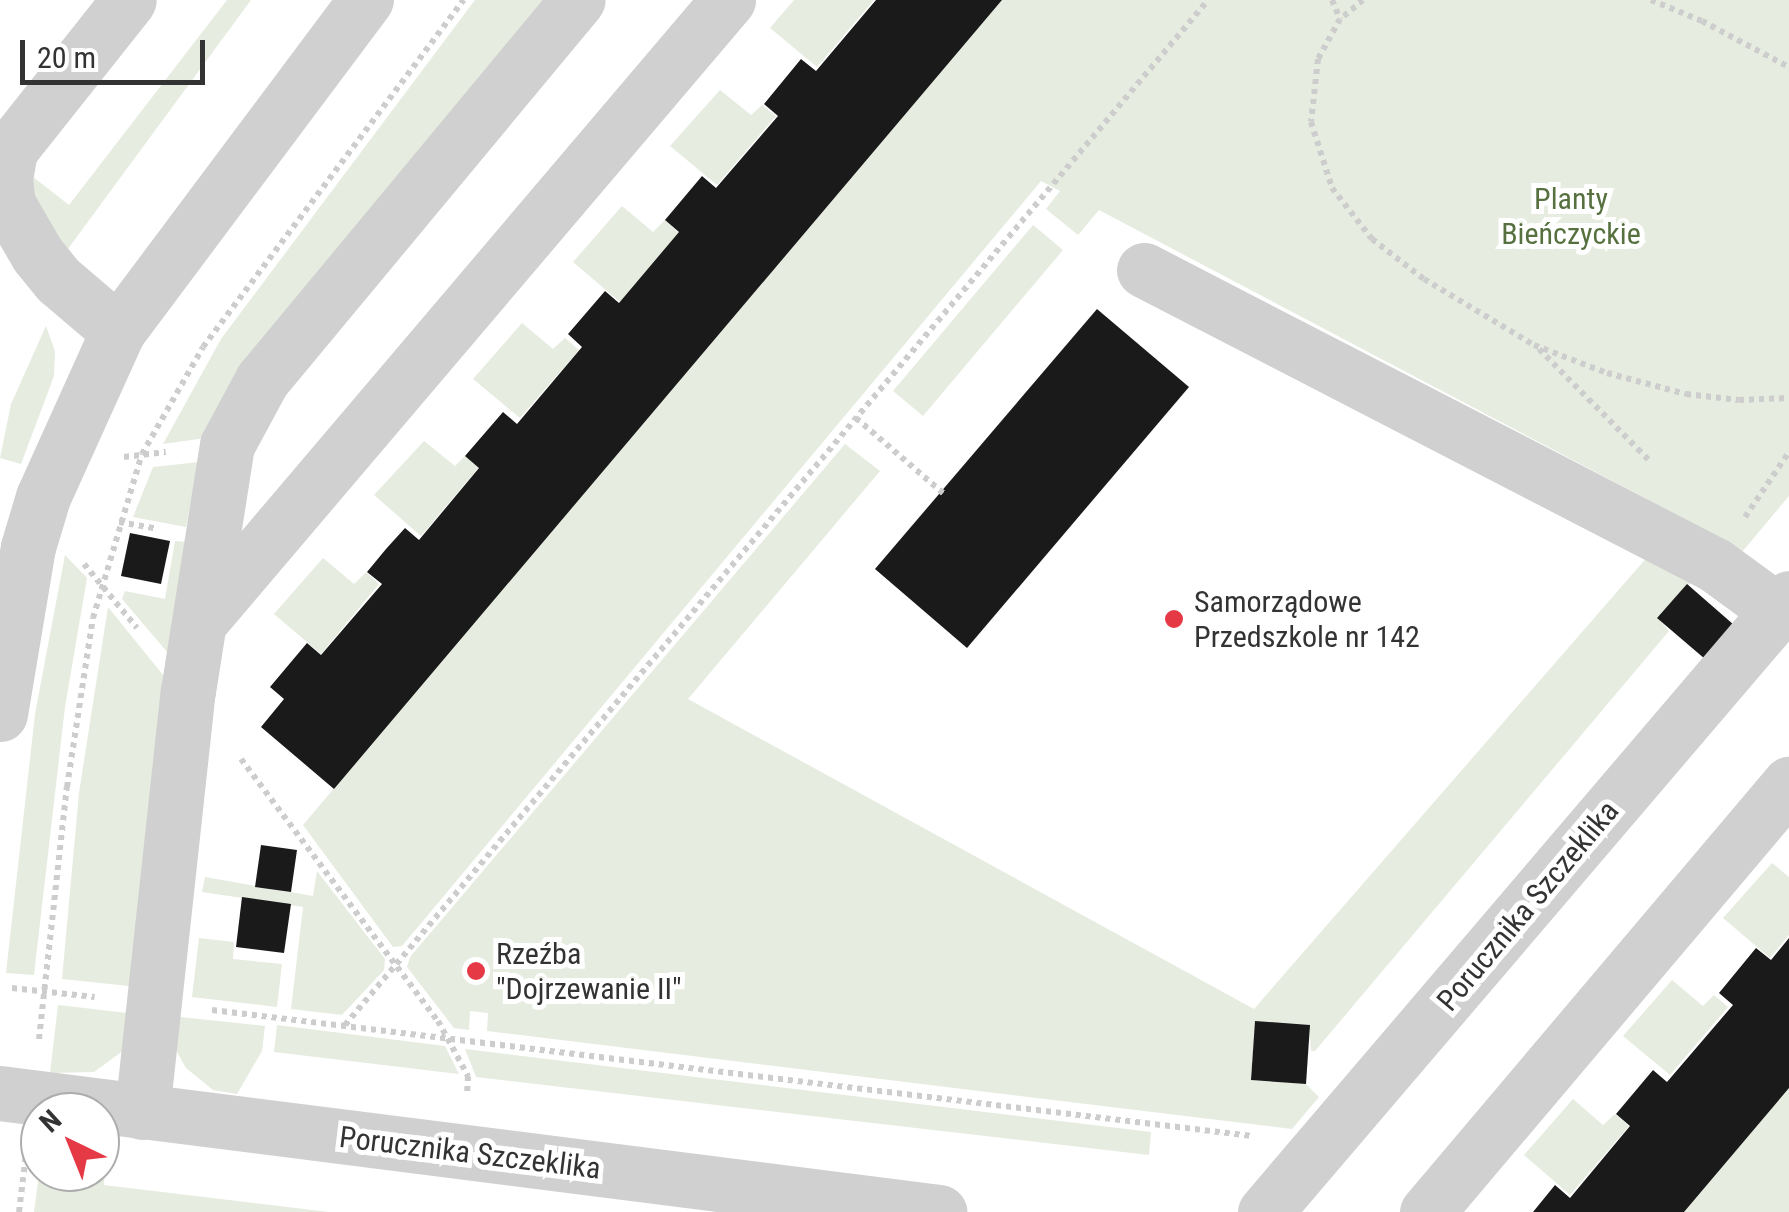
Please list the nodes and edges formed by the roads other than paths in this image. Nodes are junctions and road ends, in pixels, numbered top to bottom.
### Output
1 (128, 0) edge
2 (366, 0) edge
3 (578, 0) edge
4 (728, 0) edge
5 (1144, 270) dead end
6 (118, 331) junction
7 (1784, 604) edge
8 (203, 618) junction
9 (0, 714) edge
10 (1789, 784) edge
11 (0, 1094) edge
12 (142, 1112) junction
13 (940, 1212) edge
14 (1265, 1212) edge
15 (1427, 1212) edge

1 - 6 street
2 - 6 street
3 - 8 street
4 - 8 street
5 - 7 street
6 - 9 street
7 - 14 street, Porucznika Szczeklika
8 - 12 street
10 - 15 street
11 - 12 street, Porucznika Szczeklika
12 - 13 street, Porucznika Szczeklika

